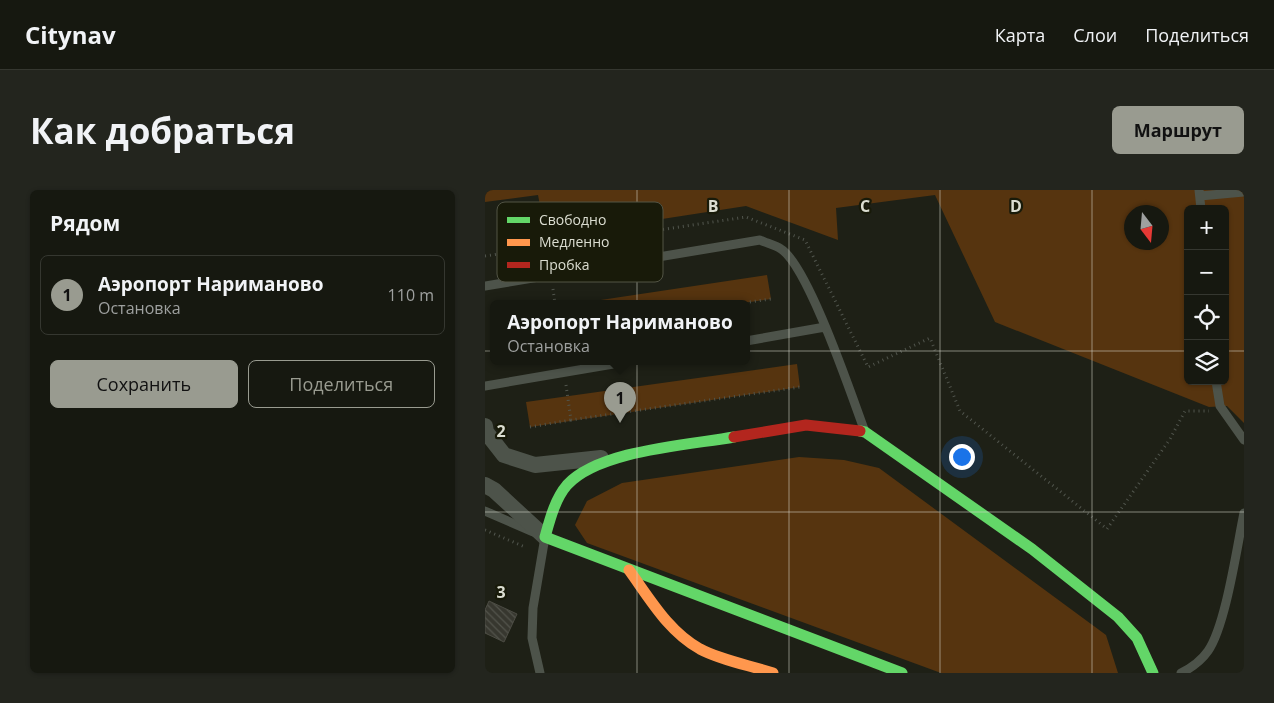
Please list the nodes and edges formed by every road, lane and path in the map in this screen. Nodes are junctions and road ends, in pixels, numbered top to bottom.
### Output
1 (1244, 192) edge
2 (1200, 193) edge
3 (663, 229) edge
4 (663, 256) edge
5 (509, 282) edge
6 (485, 286) edge
7 (771, 299) dead end
8 (750, 302) edge
9 (825, 327) junction
10 (750, 340) edge
11 (607, 365) edge
12 (565, 372) junction
13 (1217, 385) edge
14 (485, 386) edge
15 (800, 387) dead end
16 (1224, 411) junction
17 (571, 420) junction
18 (485, 426) edge
19 (530, 427) dead end
20 (865, 432) junction
21 (1244, 440) edge
22 (616, 457) junction
23 (485, 485) edge
24 (485, 511) edge
25 (1244, 513) edge
26 (485, 530) edge
27 (543, 545) junction
28 (629, 570) junction
29 (540, 673) edge
30 (773, 673) edge
31 (901, 673) edge
32 (1153, 673) edge
33 (1181, 673) edge

1 - 2 lane
3 - 16 path
4 - 9 lane
5 - 6 lane
7 - 8 path
9 - 10 lane
9 - 20 lane
11 - 12 lane
12 - 14 lane
12 - 17 path
13 - 16 lane
15 - 17 path
16 - 21 lane
17 - 19 path
18 - 22 street
20 - 22 main road
20 - 32 main road
22 - 27 main road
23 - 27 street
24 - 27 lane
25 - 33 lane
26 - 27 path
27 - 28 main road
27 - 29 lane
28 - 30 main road
28 - 31 main road

